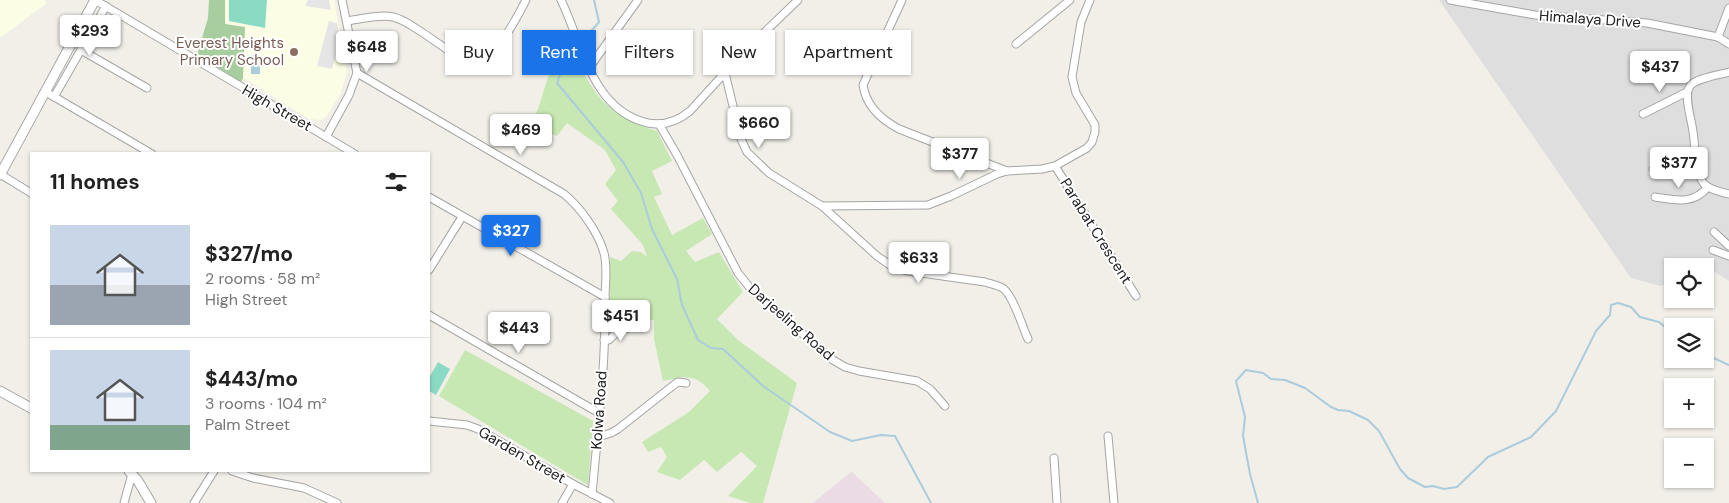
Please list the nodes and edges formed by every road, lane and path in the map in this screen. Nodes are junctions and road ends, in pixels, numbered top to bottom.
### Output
1 (95, 0) edge
2 (342, 0) edge
3 (526, 0) edge
4 (561, 0) edge
5 (638, 0) edge
6 (798, 0) edge
7 (902, 0) edge
8 (1070, 0) edge
9 (1090, 0) edge
10 (1450, 0) edge
11 (1494, 0) edge
12 (106, 6) junction
13 (1491, 8) junction
14 (1729, 8) edge
15 (347, 21) junction
16 (573, 30) edge
17 (768, 30) edge
18 (1718, 37) junction
19 (1016, 44) dead end
20 (1729, 44) edge
21 (81, 50) junction
22 (596, 58) edge
23 (1729, 72) edge
24 (356, 73) junction
25 (592, 75) edge
26 (723, 75) edge
27 (725, 75) edge
28 (147, 88) dead end
29 (46, 92) junction
30 (1687, 92) junction
31 (54, 97) junction
32 (1643, 114) dead end
33 (659, 124) junction
34 (326, 137) junction
35 (148, 152) edge
36 (352, 152) edge
37 (1697, 164) junction
38 (1056, 166) junction
39 (1653, 169) dead end
40 (1007, 171) junction
41 (0, 175) edge
42 (1708, 187) junction
43 (30, 192) edge
44 (1729, 194) edge
45 (1655, 197) dead end
46 (430, 198) edge
47 (822, 206) junction
48 (462, 217) junction
49 (1714, 232) dead end
50 (1729, 246) edge
51 (1714, 250) dead end
52 (1727, 254) edge
53 (430, 268) edge
54 (1136, 296) dead end
55 (606, 297) junction
56 (430, 315) edge
57 (640, 326) dead end
58 (1028, 339) dead end
59 (604, 340) junction
60 (686, 383) dead end
61 (0, 391) edge
62 (945, 406) dead end
63 (30, 407) edge
64 (599, 413) junction
65 (430, 421) edge
66 (1108, 436) dead end
67 (598, 437) junction
68 (1054, 458) dead end
69 (213, 472) edge
70 (235, 472) edge
71 (131, 473) edge
72 (573, 484) junction
73 (592, 494) junction
74 (124, 503) edge
75 (151, 503) edge
76 (194, 503) edge
77 (337, 503) edge
78 (562, 503) edge
79 (610, 503) edge
80 (1058, 503) edge
81 (1114, 503) edge

1 - 12 street, High Street
1 - 29 street
2 - 15 street
3 - 15 street
4 - 16 street
5 - 22 street
6 - 17 street
7 - 40 street
8 - 19 street
9 - 38 street, Parabat Crescent
10 - 13 street, Himalaya Drive
11 - 13 street
12 - 21 street
12 - 34 street, High Street
13 - 18 street, Himalaya Drive
14 - 18 street
15 - 24 street
18 - 20 street, Himalaya Drive
21 - 28 street
21 - 31 street
23 - 30 street
24 - 34 street
24 - 55 street, Kolwa Road
25 - 33 street
26 - 33 street
27 - 47 street
29 - 31 street
29 - 41 street
30 - 32 street
30 - 37 street
31 - 35 street
33 - 62 street, Darjeeling Road
34 - 36 street, High Street
37 - 39 street
37 - 42 street
38 - 40 street, Parabat Crescent
38 - 54 street, Parabat Crescent
40 - 47 street, Parabat Crescent
41 - 43 street
42 - 44 street
42 - 45 street
46 - 48 street
47 - 58 street
48 - 53 street
48 - 55 street
49 - 50 street
51 - 52 street
55 - 59 street, Kolwa Road
56 - 64 street
57 - 59 street
59 - 64 street, Kolwa Road
60 - 67 street
61 - 63 street
64 - 67 street, Kolwa Road
65 - 72 street, Garden Street
66 - 81 street
67 - 73 street, Kolwa Road
68 - 80 street
69 - 76 street
70 - 77 street
71 - 74 street
71 - 75 street
72 - 73 street, Garden Street
72 - 78 street
73 - 79 street, Garden Street

